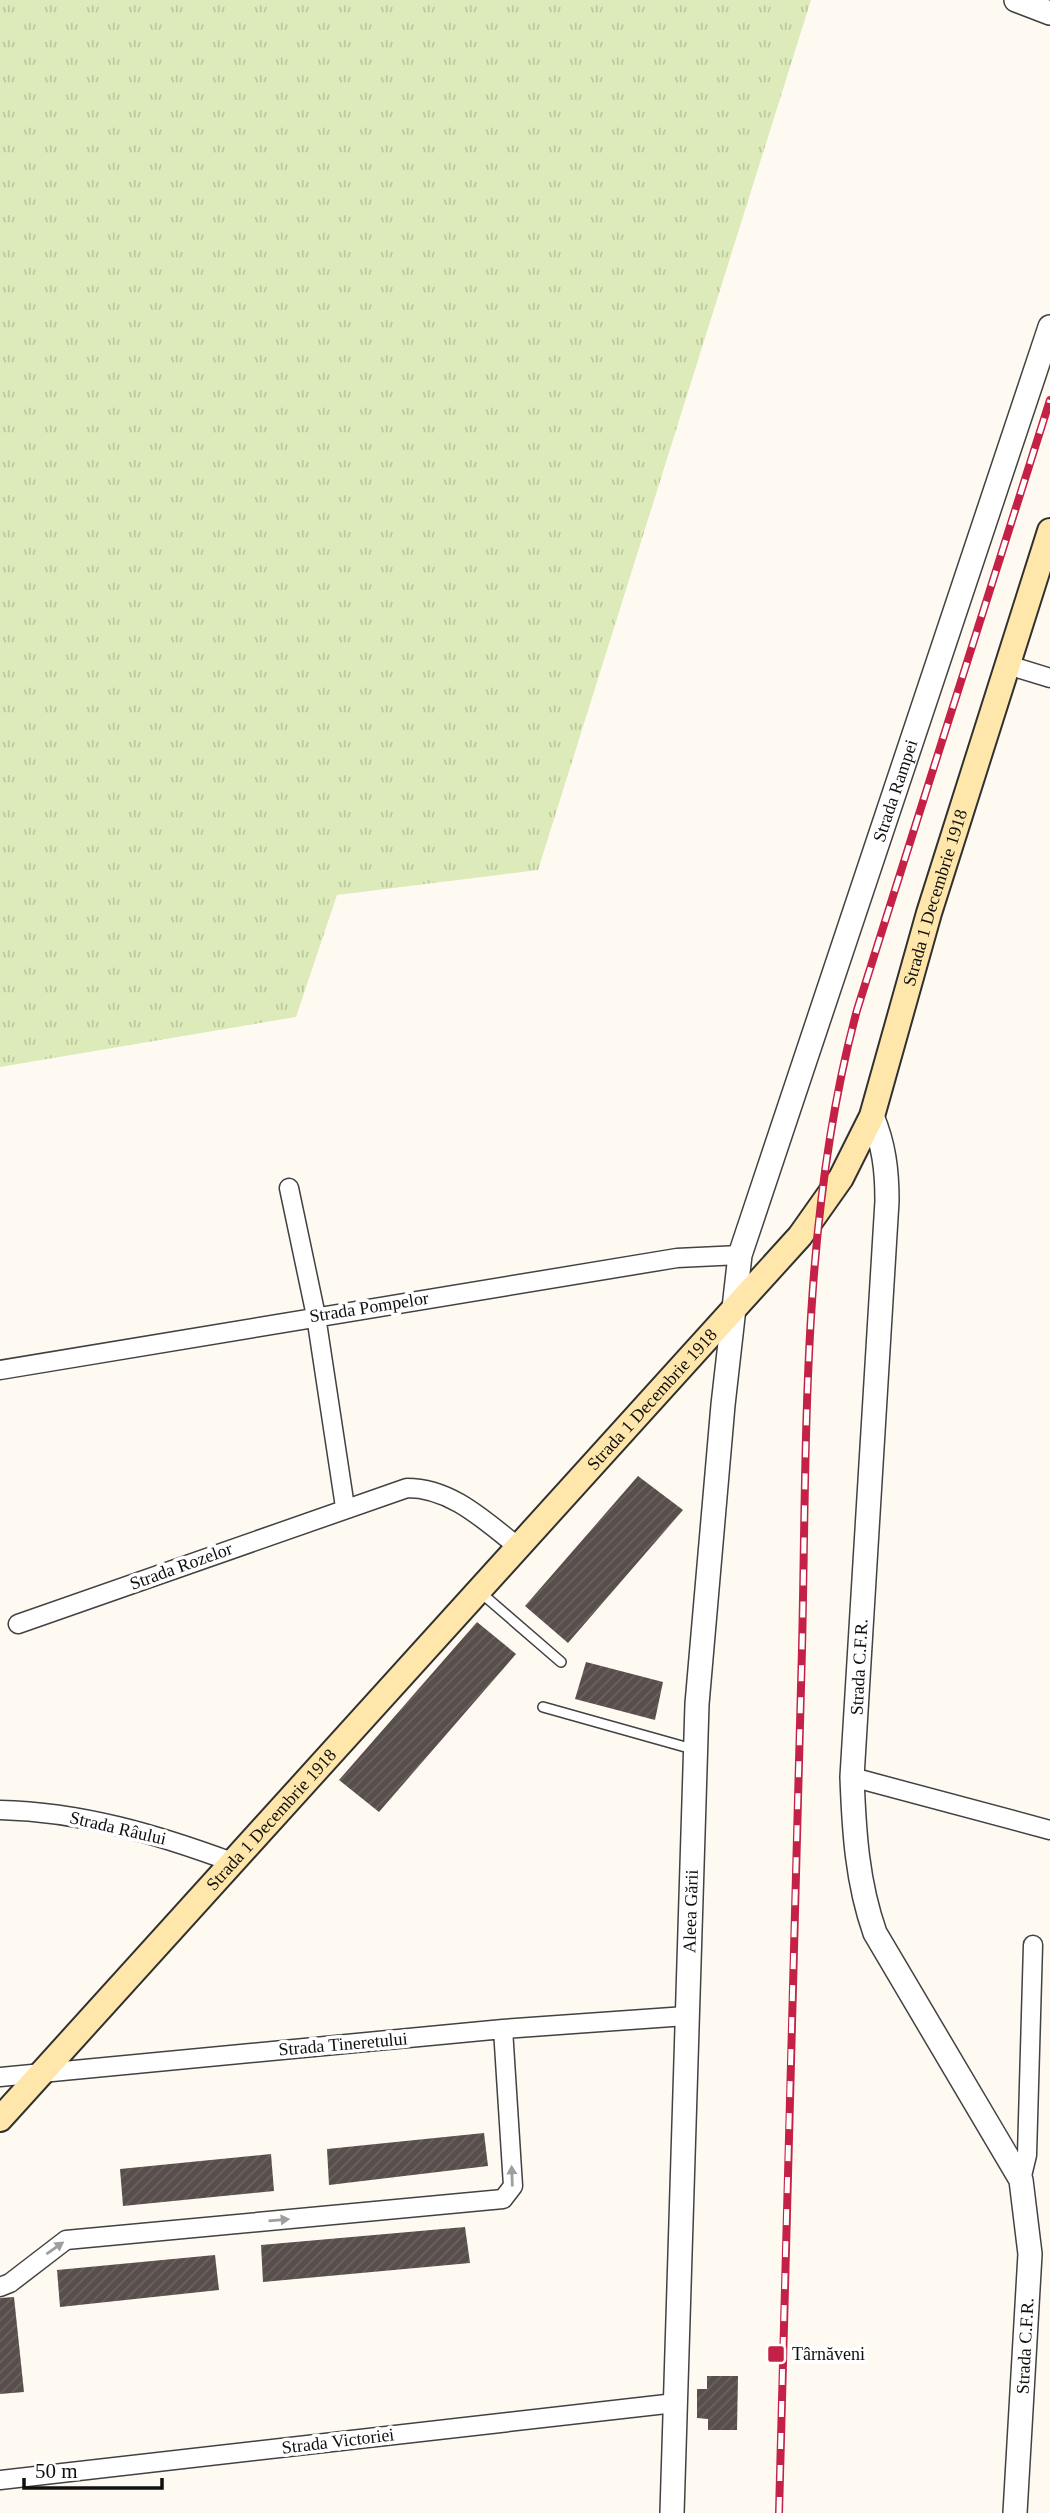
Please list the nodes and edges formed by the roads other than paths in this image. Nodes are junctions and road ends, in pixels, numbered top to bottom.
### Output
1 (1016, 0) edge
2 (1050, 13) edge
3 (1050, 327) edge
4 (1050, 531) edge
5 (1008, 665) junction
6 (1050, 678) edge
7 (872, 1116) junction
8 (289, 1188) dead end
9 (740, 1255) junction
10 (732, 1310) junction
11 (316, 1315) junction
12 (0, 1370) edge
13 (345, 1507) junction
14 (517, 1546) junction
15 (478, 1590) junction
16 (18, 1624) dead end
17 (561, 1662) dead end
18 (543, 1707) dead end
19 (695, 1750) junction
20 (852, 1777) junction
21 (0, 1810) edge
22 (1050, 1830) edge
23 (232, 1862) junction
24 (1033, 1945) dead end
25 (686, 2016) junction
26 (503, 2029) junction
27 (42, 2072) junction
28 (0, 2077) edge
29 (0, 2119) edge
30 (1021, 2180) junction
31 (0, 2287) edge
32 (676, 2403) junction
33 (0, 2480) edge
34 (672, 2513) edge
35 (1015, 2513) edge

1 - 2 street
3 - 9 street, Strada Rampei
4 - 5 main road, Strada 1 Decembrie 1918
5 - 6 street
5 - 7 main road, Strada 1 Decembrie 1918
7 - 10 main road, Strada 1 Decembrie 1918
7 - 20 street, Strada C.F.R.
8 - 11 street
9 - 10 street, Strada Rampei
9 - 11 street, Strada Pompelor
10 - 14 main road, Strada 1 Decembrie 1918
10 - 19 street, Aleea Gării
11 - 12 street, Strada Pompelor
11 - 13 street
13 - 14 street, Strada Rozelor
13 - 16 street, Strada Rozelor
14 - 15 main road, Strada 1 Decembrie 1918
15 - 17 lane
15 - 23 main road, Strada 1 Decembrie 1918
18 - 19 lane
19 - 25 street, Aleea Gării
20 - 22 street
20 - 30 street, Strada C.F.R.
21 - 23 street, Strada Râului
23 - 27 main road, Strada 1 Decembrie 1918
24 - 30 street, Strada C.F.R.
25 - 26 street, Strada Tineretului
25 - 32 street, Aleea Gării
26 - 27 street, Strada Tineretului
31 -> 26 street
27 - 28 street, Strada Tineretului
27 - 29 main road, Strada 1 Decembrie 1918
30 - 35 street, Strada C.F.R.
32 - 33 street, Strada Victoriei
32 - 34 street, Aleea Gării

